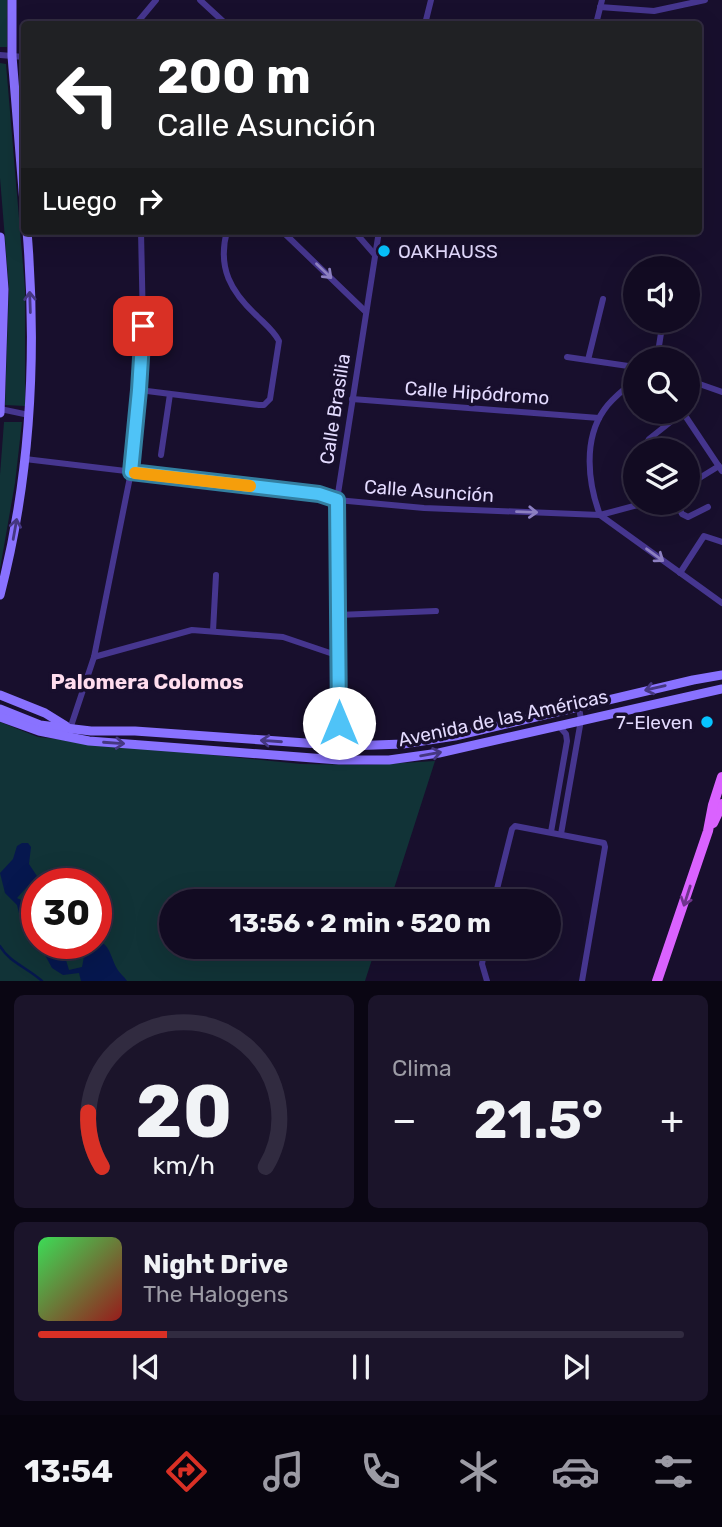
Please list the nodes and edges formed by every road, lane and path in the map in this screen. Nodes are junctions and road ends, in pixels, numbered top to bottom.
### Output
1 (12, 0) edge
2 (156, 0) edge
3 (200, 0) edge
4 (431, 0) edge
5 (705, 0) edge
6 (601, 3) edge
7 (138, 21) edge
8 (223, 21) edge
9 (426, 21) edge
10 (597, 21) edge
11 (0, 55) edge
12 (12, 56) junction
13 (21, 57) edge
14 (21, 166) edge
15 (27, 235) edge
16 (141, 235) edge
17 (226, 235) edge
18 (286, 235) edge
19 (358, 235) edge
20 (378, 235) edge
21 (0, 237) edge
22 (375, 255) junction
23 (603, 299) dead end
24 (366, 312) junction
25 (567, 357) dead end
26 (588, 360) junction
27 (623, 364) edge
28 (700, 384) edge
29 (139, 390) junction
30 (623, 392) edge
31 (722, 392) edge
32 (170, 394) junction
33 (352, 399) junction
34 (0, 411) edge
35 (29, 415) junction
36 (599, 418) junction
37 (667, 424) edge
38 (690, 424) edge
39 (650, 438) edge
40 (162, 455) dead end
41 (25, 459) junction
42 (721, 469) edge
43 (131, 472) junction
44 (700, 479) edge
45 (337, 500) junction
46 (708, 507) dead end
47 (623, 508) edge
48 (700, 511) edge
49 (600, 515) junction
50 (722, 542) edge
51 (680, 573) junction
52 (216, 575) dead end
53 (0, 595) edge
54 (722, 603) edge
55 (436, 611) dead end
56 (338, 615) junction
57 (213, 631) junction
58 (339, 656) junction
59 (94, 657) junction
60 (722, 675) edge
61 (722, 690) edge
62 (0, 695) edge
63 (579, 706) junction
64 (0, 709) edge
65 (0, 717) edge
66 (581, 720) junction
67 (558, 725) junction
68 (70, 729) junction
69 (371, 744) junction
70 (339, 745) junction
71 (339, 760) junction
72 (351, 761) junction
73 (722, 777) edge
74 (560, 785) junction
75 (569, 787) junction
76 (722, 804) edge
77 (708, 831) junction
78 (551, 832) junction
79 (561, 834) junction
80 (497, 889) edge
81 (483, 959) edge
82 (487, 981) edge
83 (582, 981) edge
84 (657, 981) edge

1 - 12 main road
2 - 7 street
3 - 8 street
4 - 9 street
5 - 6 street
6 - 10 street
11 - 12 street
12 - 13 street
12 - 14 main road
35 -> 15 main road
16 - 29 street
17 - 32 street
18 -> 24 street
19 - 22 street
20 - 22 street, Calle Brasilia
21 - 34 main road
22 - 24 street, Calle Brasilia
23 - 26 street
24 - 33 street, Calle Brasilia
25 - 26 street
26 - 27 street
28 - 31 street
29 - 32 street
29 - 43 street
30 - 36 street
32 - 40 street
33 - 36 street, Calle Hipódromo
33 - 45 street, Calle Brasilia
34 - 35 street
35 - 41 main road
36 - 49 street
37 - 39 street
38 - 42 street
41 - 43 street, Calle Asunción
53 -> 41 main road
42 - 44 street
43 - 45 street, Calle Asunción
43 - 59 street
45 -> 49 street, Calle Asunción
45 - 56 street, Calle Brasilia
46 - 48 street
47 - 49 street, Calle Asunción
49 -> 51 street
50 - 51 street
51 - 54 street
52 - 57 street
55 - 56 street
56 - 58 street, Calle Brasilia
57 - 58 street
57 - 59 street
58 - 70 street, Calle Brasilia
59 - 68 street
60 -> 63 main road, Avenida de las Américas
61 - 66 main road, Avenida de las Américas
62 - 68 main road, Avenida de las Américas
63 - 66 street
63 - 69 main road, Avenida de las Américas
64 - 68 main road, Avenida de las Américas
65 -> 71 main road, Avenida de las Américas
66 - 67 main road, Avenida de las Américas
66 - 75 street
72 -> 67 main road, Avenida de las Américas
67 - 74 street
70 -> 68 main road, Avenida de las Américas
69 - 70 main road, Avenida de las Américas
69 - 72 main road
70 - 71 street, Calle Brasilia
71 - 72 main road, Avenida de las Américas
73 - 77 main road
74 - 75 street
74 - 78 street
75 - 79 street
76 - 77 main road
77 -> 84 main road
78 - 79 street
78 - 80 street
79 - 83 street
81 - 82 street

